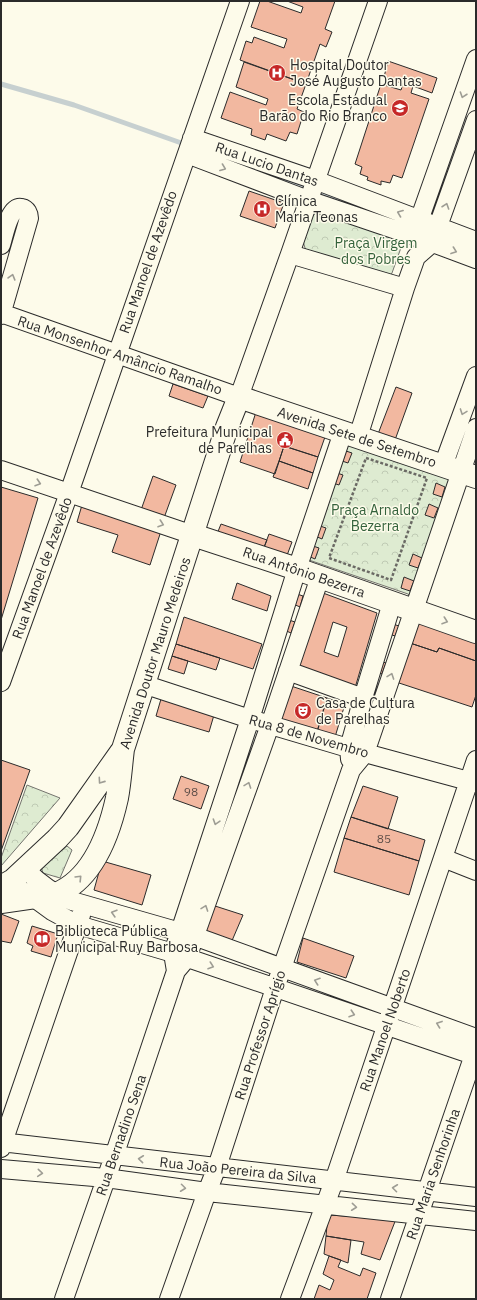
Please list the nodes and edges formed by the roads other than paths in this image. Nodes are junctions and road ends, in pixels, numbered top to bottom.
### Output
1 (240, 1) edge
2 (378, 1) edge
3 (476, 59) edge
4 (476, 120) edge
5 (189, 146) junction
6 (315, 180) junction
7 (308, 200) junction
8 (417, 228) junction
9 (435, 235) junction
10 (476, 241) edge
11 (1, 245) edge
12 (290, 254) junction
13 (416, 257) junction
14 (476, 259) edge
15 (405, 288) junction
16 (1, 313) edge
17 (116, 354) junction
18 (476, 376) edge
19 (239, 397) junction
20 (476, 428) edge
21 (350, 434) junction
22 (1, 470) edge
23 (460, 471) edge
24 (69, 493) junction
25 (193, 535) junction
26 (298, 569) junction
27 (320, 577) junction
28 (392, 604) junction
29 (414, 610) junction
30 (476, 632) edge
31 (6, 653) edge
32 (288, 671) junction
33 (1, 682) edge
34 (143, 684) junction
35 (363, 698) junction
36 (250, 719) junction
37 (270, 725) junction
38 (123, 749) junction
39 (357, 750) junction
40 (476, 760) edge
41 (472, 782) edge
42 (443, 858) junction
43 (476, 871) edge
44 (13, 879) edge
45 (56, 894) junction
46 (32, 898) junction
47 (1, 902) edge
48 (84, 905) junction
49 (78, 925) junction
50 (187, 934) junction
51 (179, 960) junction
52 (282, 968) junction
53 (275, 988) junction
54 (393, 1007) junction
55 (386, 1025) junction
56 (476, 1038) edge
57 (475, 1054) edge
58 (2, 1144) edge
59 (114, 1156) junction
60 (217, 1168) junction
61 (1, 1169) edge
62 (106, 1178) junction
63 (334, 1181) junction
64 (207, 1192) junction
65 (428, 1192) junction
66 (476, 1197) edge
67 (325, 1204) junction
68 (420, 1215) junction
69 (476, 1221) edge
70 (64, 1299) edge
71 (169, 1299) edge
72 (290, 1299) edge
73 (390, 1299) edge

1 - 5 street, Rua Manoel de Azevêdo
2 - 6 street
3 -> 8 street
9 -> 4 street
5 - 6 street, Rua Lucio Dantas
5 -> 7 street, Rua Lucio Dantas
5 - 17 street, Rua Manoel de Azevêdo
6 - 7 street
8 -> 6 street, Rua Lucio Dantas
7 - 8 street, Rua Lucio Dantas
7 - 12 street
8 - 9 street, Rua Lucio Dantas
8 - 13 street
9 - 10 street, Rua Lucio Dantas
9 - 13 street
9 -> 14 street, Rua Lucio Dantas
16 -> 11 street
12 - 15 street
12 - 19 street
13 - 15 street
15 - 21 street
16 - 17 street, Rua Monsenhor Amâncio Ramalho
17 - 19 street, Rua Monsenhor Amâncio Ramalho
17 - 24 street, Rua Manoel de Azevêdo
18 -> 23 street
19 - 21 main road, Avenida Sete de Setembro
19 - 25 main road, Avenida Doutor Mauro Medeiros
20 - 23 street
21 - 23 main road, Avenida Sete de Setembro
21 - 26 street
22 -> 24 street
23 - 29 street, Rua Professor Aprígio
24 -> 25 street
24 - 31 street, Rua Manoel de Azevêdo
25 - 26 main road, Rua Antônio Bezerra
25 - 34 main road, Avenida Doutor Mauro Medeiros
26 - 27 main road, Rua Antônio Bezerra
26 - 36 street, Rua Bernadino Sena
26 - 37 street
27 - 28 main road, Rua Antônio Bezerra
27 - 32 street, Rua Bernadino Sena
28 - 29 main road, Rua Antônio Bezerra
28 - 35 street, Rua Professor Aprígio
29 -> 30 main road, Rua Antônio Bezerra
39 -> 29 street, Rua Professor Aprígio
31 - 33 street, Rua Manoel de Azevêdo
32 - 35 street
32 - 37 street, Rua Bernadino Sena
34 - 36 street, Rua 8 de Novembro
34 - 38 main road, Avenida Doutor Mauro Medeiros
35 - 39 street, Rua Professor Aprígio
36 - 37 street, Rua 8 de Novembro
36 -> 50 street, Rua Bernadino Sena
37 - 39 street, Rua 8 de Novembro
50 -> 37 street, Rua Bernadino Sena
38 -> 44 main road
45 -> 38 main road, Avenida Doutor Mauro Medeiros
39 - 41 street, Rua 8 de Novembro
39 - 52 street, Rua Professor Aprígio
40 - 41 street, Rua Manoel Noberto
41 - 42 street, Rua Manoel Noberto
42 - 43 street
42 - 54 street, Rua Manoel Noberto
44 - 45 street
44 - 46 street
45 - 46 main road, Avenida Doutor Mauro Medeiros
45 - 48 street
46 - 47 main road, Avenida Doutor Mauro Medeiros
46 - 49 street
48 - 49 street
50 -> 48 street
49 - 51 street
49 - 58 street
50 - 51 street, Rua Bernadino Sena
50 - 52 street
51 -> 53 street
51 - 59 street, Rua Bernadino Sena
52 - 53 street, Rua Professor Aprígio
54 -> 52 street
53 -> 55 street
53 - 60 street, Rua Professor Aprígio
54 - 55 street, Rua Manoel Noberto
56 -> 54 street
55 - 57 street
55 - 63 street, Rua Manoel Noberto
57 - 65 street, Rua Maria Senhorinha
58 - 59 street, Rua João Pereira da Silva
60 -> 59 street, Rua João Pereira da Silva
59 - 62 street, Rua Bernadino Sena
60 - 63 street, Rua João Pereira da Silva
60 - 64 street, Rua Professor Aprígio
61 -> 62 street, Rua João Pereira da Silva
62 -> 64 street, Rua João Pereira da Silva
62 - 70 street, Rua Bernadino Sena
65 -> 63 street, Rua João Pereira da Silva
63 - 67 street, Rua Manoel Noberto
64 - 67 street, Rua João Pereira da Silva
64 - 71 street, Rua Professor Aprígio
65 - 66 street, Rua João Pereira da Silva
65 - 68 street, Rua Maria Senhorinha
67 -> 68 street, Rua João Pereira da Silva
67 - 72 street, Rua Manoel Noberto
68 - 69 street, Rua João Pereira da Silva
68 - 73 street, Rua Maria Senhorinha

